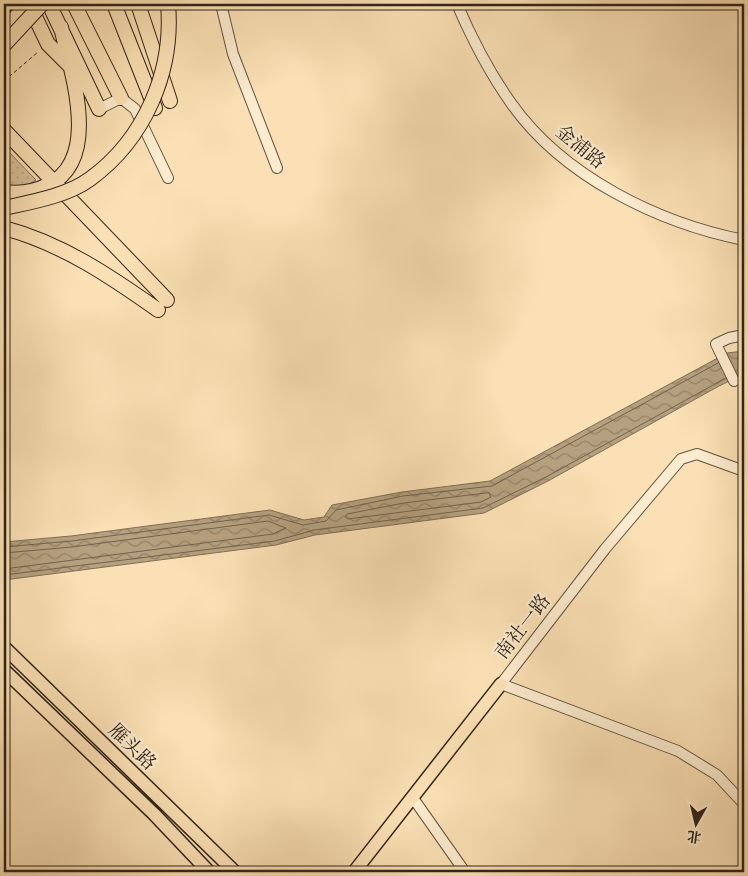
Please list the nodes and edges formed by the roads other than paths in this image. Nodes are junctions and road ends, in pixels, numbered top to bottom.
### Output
1 (28, 4) edge
2 (42, 4) edge
3 (49, 4) edge
4 (74, 4) edge
5 (114, 4) edge
6 (138, 4) edge
7 (168, 4) edge
8 (221, 4) edge
9 (457, 4) edge
10 (61, 27) junction
11 (4, 28) edge
12 (4, 45) edge
13 (70, 66) junction
14 (121, 98) junction
15 (170, 101) dead end
16 (99, 109) joint
17 (156, 109) dead end
18 (4, 130) edge
19 (277, 168) dead end
20 (168, 178) dead end
21 (4, 192) edge
22 (4, 208) edge
23 (4, 228) edge
24 (744, 240) edge
25 (744, 335) edge
26 (734, 381) dead end
27 (744, 471) edge
28 (4, 647) edge
29 (4, 670) edge
30 (501, 684) junction
31 (413, 798) junction
32 (744, 804) edge
33 (209, 872) edge
34 (234, 872) edge
35 (354, 872) edge
36 (465, 872) edge

1 - 11 main road
1 - 13 highway
2 - 12 highway, bridge
3 - 10 highway
4 - 14 highway
5 - 17 highway
6 - 15 highway, bridge
7 - 22 highway, bridge
8 - 19 street
9 - 24 street, 金浦路
10 - 13 highway
10 - 16 highway
13 - 21 highway
14 - 16 street
14 - 20 street
18 - 23 highway
25 - 26 street
27 - 30 street, 南社一路
28 - 34 main road, 雁头路
29 - 33 main road, 雁头路
30 - 31 main road, 南社一路
30 - 32 street
31 - 35 main road, 南社一路
31 - 36 street

